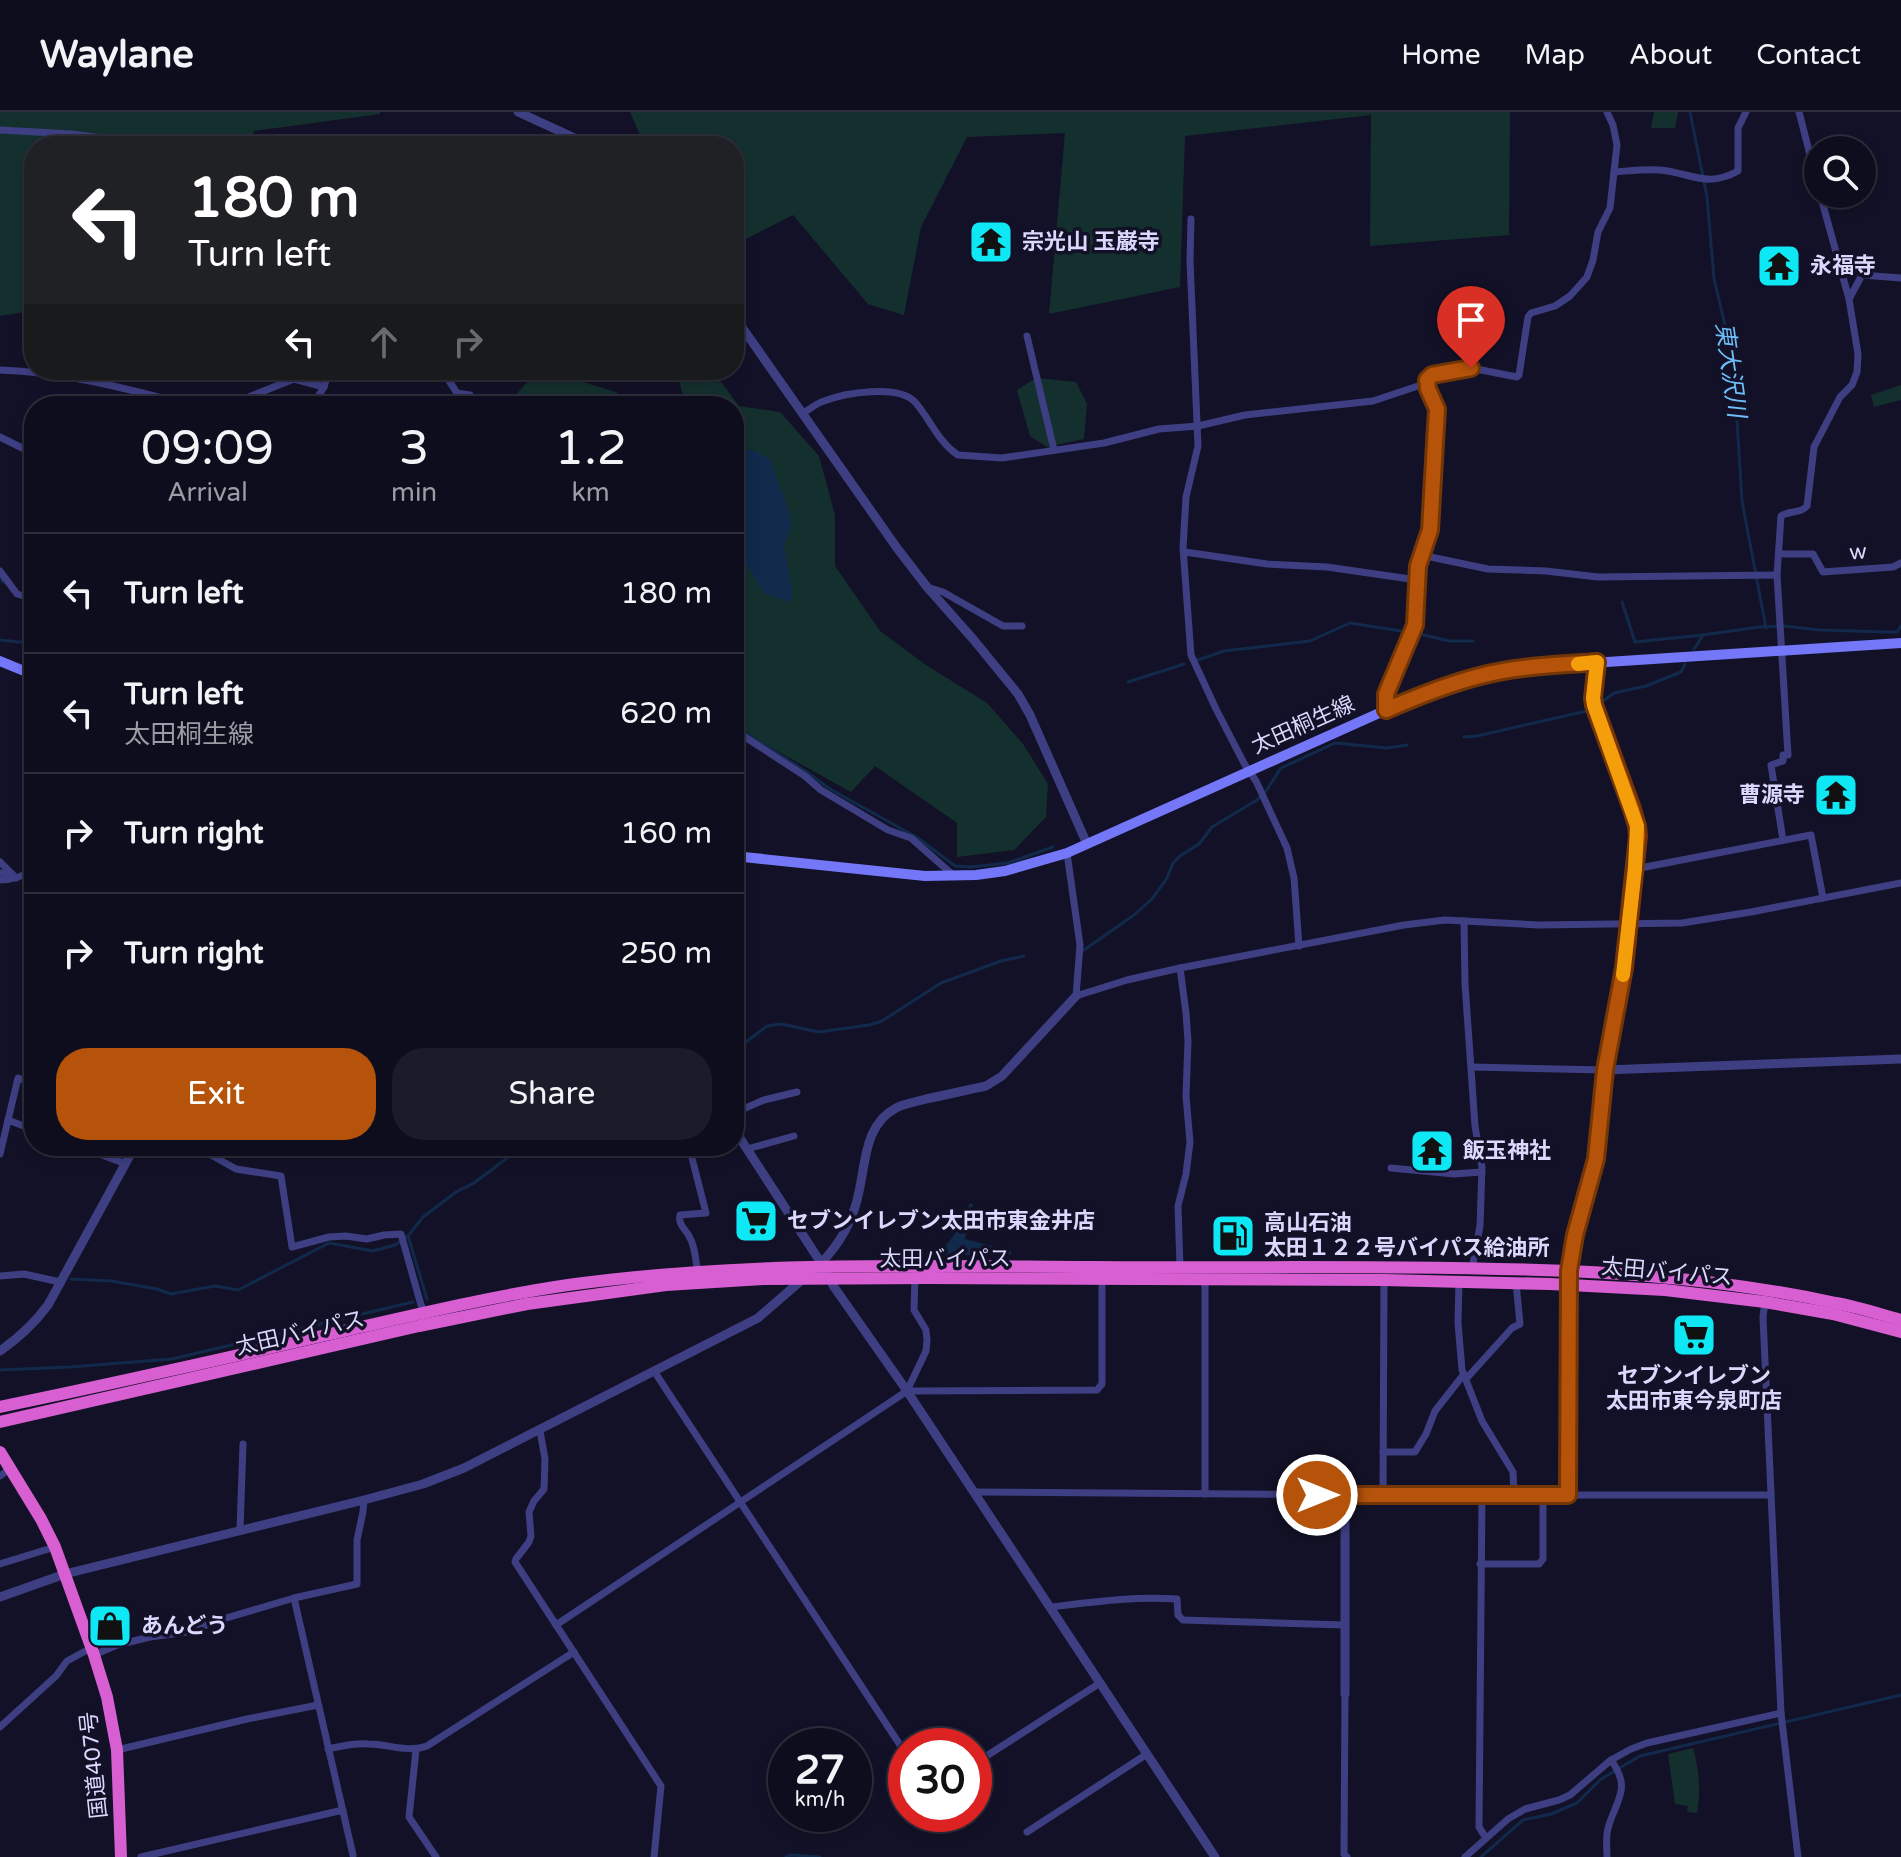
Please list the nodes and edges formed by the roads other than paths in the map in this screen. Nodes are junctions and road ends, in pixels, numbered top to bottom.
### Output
1 (518, 112) edge
2 (1607, 112) edge
3 (1746, 112) edge
4 (1799, 112) edge
5 (0, 130) edge
6 (86, 136) edge
7 (570, 136) edge
8 (1805, 136) edge
9 (1614, 172) junction
10 (1824, 208) edge
11 (1191, 219) dead end
12 (1901, 278) edge
13 (1849, 299) junction
14 (744, 330) edge
15 (1027, 336) dead end
16 (0, 370) edge
17 (24, 371) edge
18 (89, 380) edge
19 (291, 380) edge
20 (298, 380) edge
21 (326, 380) edge
22 (449, 380) edge
23 (1427, 383) junction
24 (324, 387) junction
25 (470, 395) dead end
26 (153, 396) edge
27 (251, 396) edge
28 (318, 396) edge
29 (803, 413) junction
30 (1198, 426) junction
31 (0, 437) edge
32 (24, 449) edge
33 (1054, 450) junction
34 (1185, 552) junction
35 (1780, 554) junction
36 (1421, 555) junction
37 (1901, 563) edge
38 (0, 571) edge
39 (1777, 575) junction
40 (1417, 580) junction
41 (927, 587) junction
42 (24, 596) edge
43 (1022, 626) dead end
44 (1901, 643) edge
45 (1781, 650) junction
46 (0, 661) edge
47 (1597, 662) junction
48 (24, 671) edge
49 (1386, 710) junction
50 (744, 736) edge
51 (1250, 771) junction
52 (1783, 840) junction
53 (1087, 844) junction
54 (1067, 853) junction
55 (744, 857) edge
56 (0, 862) edge
57 (1635, 869) junction
58 (0, 873) edge
59 (24, 875) edge
60 (14, 876) junction
61 (955, 876) junction
62 (0, 880) edge
63 (1901, 883) edge
64 (1823, 898) junction
65 (1464, 921) junction
66 (1629, 925) junction
67 (1299, 946) junction
68 (1180, 968) junction
69 (1076, 996) junction
70 (1901, 1059) edge
71 (1472, 1067) junction
72 (1605, 1070) junction
73 (24, 1080) edge
74 (797, 1092) dead end
75 (744, 1109) edge
76 (8, 1120) junction
77 (24, 1126) edge
78 (794, 1136) dead end
79 (744, 1144) edge
80 (744, 1150) edge
81 (0, 1154) edge
82 (105, 1156) edge
83 (130, 1156) edge
84 (213, 1156) edge
85 (693, 1156) edge
86 (126, 1164) junction
87 (1391, 1168) dead end
88 (1482, 1172) junction
89 (1180, 1267) junction
90 (823, 1269) junction
91 (1472, 1270) junction
92 (698, 1272) junction
93 (0, 1276) edge
94 (915, 1278) junction
95 (1569, 1278) junction
96 (1102, 1279) junction
97 (1205, 1279) junction
98 (802, 1280) junction
99 (1384, 1280) junction
100 (1459, 1281) junction
101 (60, 1282) junction
102 (1516, 1283) junction
103 (1765, 1302) junction
104 (425, 1312) junction
105 (1901, 1320) edge
106 (1901, 1332) edge
107 (0, 1351) edge
108 (654, 1371) junction
109 (1465, 1376) junction
110 (907, 1391) junction
111 (0, 1407) edge
112 (0, 1422) edge
113 (540, 1431) junction
114 (243, 1444) dead end
115 (0, 1452) edge
116 (1383, 1452) junction
117 (5, 1472) edge
118 (974, 1492) junction
119 (1205, 1494) junction
120 (1345, 1495) junction
121 (1383, 1495) junction
122 (1482, 1495) junction
123 (1514, 1495) junction
124 (1543, 1495) junction
125 (1568, 1495) junction
126 (1771, 1495) junction
127 (364, 1500) junction
128 (740, 1502) junction
129 (240, 1530) junction
130 (55, 1547) junction
131 (0, 1564) edge
132 (1480, 1564) junction
133 (65, 1574) junction
134 (0, 1597) edge
135 (294, 1598) junction
136 (1051, 1607) junction
137 (556, 1625) junction
138 (1344, 1625) junction
139 (93, 1651) junction
140 (574, 1652) junction
141 (1100, 1683) junction
142 (1345, 1694) joint
143 (318, 1705) junction
144 (1781, 1715) junction
145 (0, 1727) edge
146 (889, 1728) edge
147 (328, 1749) junction
148 (117, 1750) junction
149 (416, 1750) junction
150 (992, 1752) edge
151 (1147, 1754) junction
152 (1615, 1767) junction
153 (343, 1810) junction
154 (1027, 1832) dead end
155 (1486, 1838) junction
156 (353, 1855) dead end
157 (1344, 1856) edge
158 (121, 1857) edge
159 (141, 1857) edge
160 (436, 1857) edge
161 (654, 1857) edge
162 (1215, 1857) edge
163 (1465, 1857) edge
164 (1607, 1857) edge
165 (1798, 1857) edge

1 - 7 street
2 - 9 street
3 - 9 street
4 - 8 street
5 - 6 street
9 - 23 street
10 - 13 street
11 - 30 street
12 - 13 street
13 - 35 street
14 - 29 street
15 - 33 street
16 - 17 street
18 - 26 street
19 - 27 street
20 - 24 street
21 - 24 street
22 - 25 street
23 - 30 street
23 - 36 street
24 - 28 street
29 - 33 street
29 - 41 street
30 - 33 street
30 - 34 street
31 - 32 street
34 - 40 street
34 - 51 street
35 - 37 street, w
35 - 39 street
36 - 39 street
36 - 40 street
38 - 42 street
39 - 45 street
40 - 49 street
41 - 43 street
41 - 53 street
44 - 45 main road, 太田桐生線
45 - 47 main road, 太田桐生線
45 - 52 street
46 - 48 main road
47 - 49 main road, 太田桐生線
47 - 57 street
49 - 51 main road, 太田桐生線
50 - 61 street
51 - 53 main road, 太田桐生線
51 - 67 street
52 - 57 street
52 - 64 street
53 - 54 main road, 太田桐生線
54 - 61 main road, 太田桐生線
54 - 69 street
55 - 61 main road, 太田桐生線
56 - 60 street
57 - 66 street
58 - 60 street
59 - 60 street
60 - 62 street
63 - 64 street
64 - 66 street
65 - 66 street
65 - 67 street
65 - 71 street
66 - 72 street
67 - 68 street
68 - 69 street
68 - 89 street
69 - 90 street
70 - 72 street
71 - 72 street
71 - 88 street
72 - 95 street
73 - 76 street
74 - 75 street
76 - 77 street
76 - 81 street
78 - 79 street
80 - 90 street
82 - 86 street
83 - 86 street
84 - 104 street
85 - 92 street
86 - 101 street
87 - 88 street
88 - 91 street
89 - 90 highway, 太田バイパス
89 - 91 highway, 太田バイパス
90 - 92 highway, 太田バイパス
90 - 94 highway, 太田バイパス
90 - 98 highway, 太田バイパス
90 - 110 street
91 - 95 highway, 太田バイパス
92 - 104 highway, 太田バイパス
93 - 101 street
94 - 96 highway, 太田バイパス
94 - 110 street
95 - 102 highway, 太田バイパス
95 - 103 highway, 太田バイパス
95 - 105 highway, 太田バイパス
95 - 125 street
96 - 97 highway, 太田バイパス
96 - 110 street
97 - 99 highway, 太田バイパス
97 - 119 street
98 - 108 street
98 - 112 highway, 太田バイパス
99 - 100 highway, 太田バイパス
99 - 116 street
100 - 102 highway, 太田バイパス
100 - 109 street
101 - 107 street
102 - 109 street
103 - 106 highway, 太田バイパス
103 - 126 street
104 - 111 highway, 太田バイパス
108 - 113 street
108 - 128 street
109 - 116 street
109 - 123 street
110 - 118 street
110 - 128 street
113 - 127 street
113 - 137 street
114 - 129 street
115 - 117 highway, 国道407号
116 - 121 street
117 - 130 highway, 国道407号
118 - 119 street
118 - 136 street
119 - 120 street
120 - 121 street
120 - 138 street
121 - 122 street
122 - 123 street
122 - 132 street
123 - 124 street
124 - 125 street
124 - 132 street
125 - 126 street
126 - 144 street
127 - 129 street
127 - 135 street
128 - 137 street
128 - 146 street
129 - 133 street
130 - 131 street
130 - 133 highway, 国道407号
132 - 155 street
133 - 134 street
133 - 139 highway, 国道407号
135 - 139 street
135 - 143 street
136 - 138 street
136 - 141 street
137 - 140 street
138 - 142 street
139 - 145 street
139 - 148 highway, 国道407号
140 - 149 street
140 - 161 street
141 - 150 street
141 - 151 street
142 - 157 street
143 - 147 street
143 - 148 street
144 - 152 street
144 - 165 street
147 - 149 street
147 - 153 street
148 - 158 highway, 国道407号
149 - 160 street
151 - 154 street
151 - 162 street
152 - 155 street
152 - 164 street
153 - 156 street
153 - 159 street
155 - 163 street

